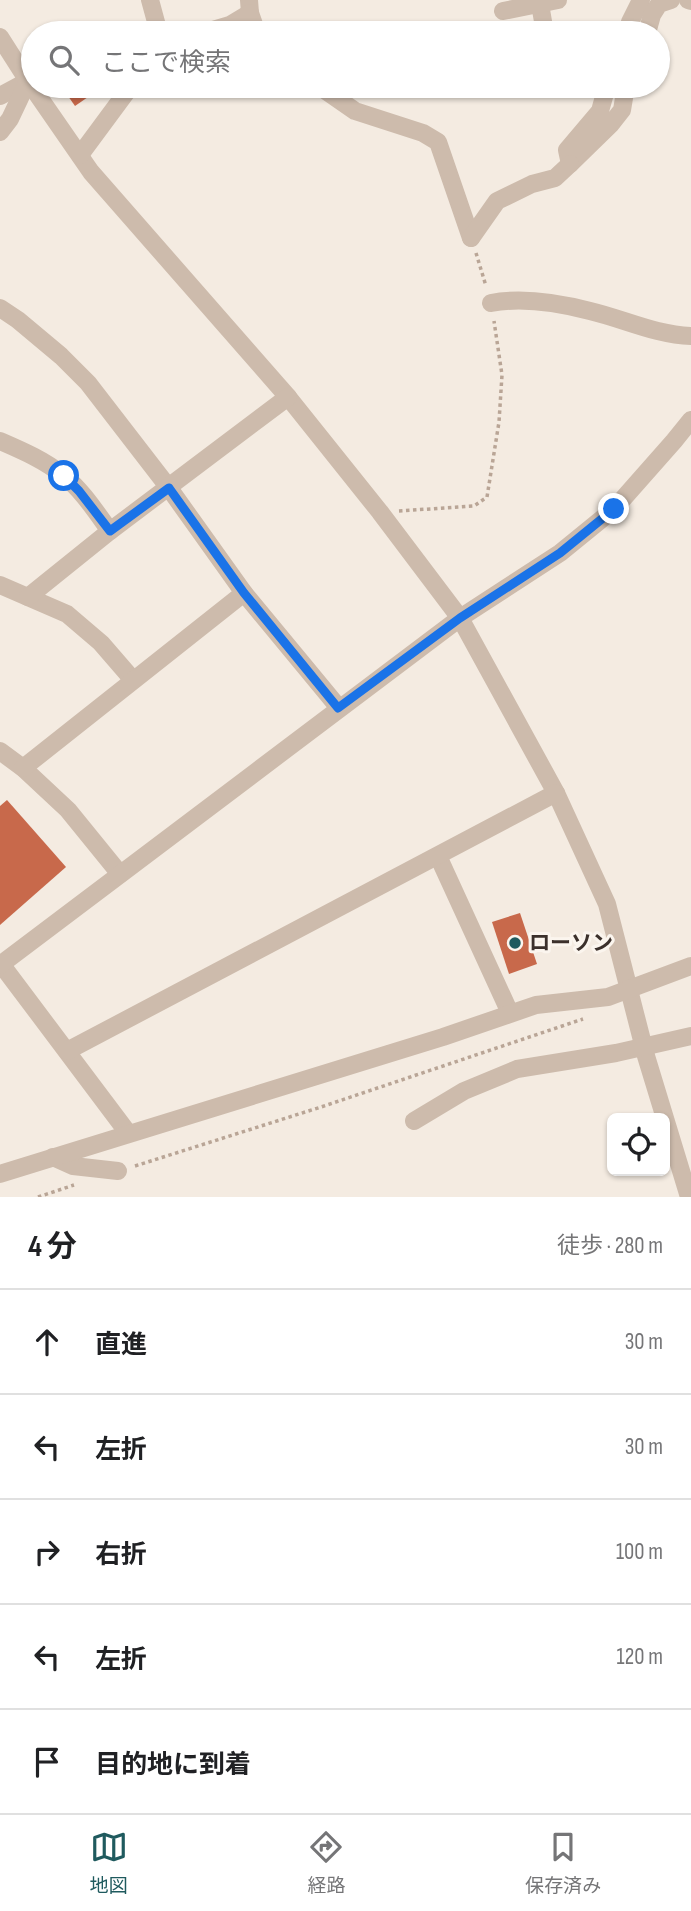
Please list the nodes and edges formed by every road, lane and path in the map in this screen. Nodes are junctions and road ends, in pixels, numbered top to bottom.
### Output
1 (150, 0) edge
2 (558, 0) edge
3 (641, 0) edge
4 (671, 0) edge
5 (540, 4) junction
6 (249, 6) edge
7 (503, 11) dead end
8 (156, 21) edge
9 (234, 21) edge
10 (543, 21) edge
11 (630, 21) edge
12 (650, 21) edge
13 (0, 37) edge
14 (21, 70) edge
15 (21, 85) edge
16 (0, 96) edge
17 (21, 96) edge
18 (40, 98) edge
19 (122, 98) edge
20 (336, 98) edge
21 (604, 98) edge
22 (624, 98) edge
23 (0, 132) edge
24 (80, 155) junction
25 (570, 164) junction
26 (471, 238) junction
27 (491, 303) junction
28 (0, 308) edge
29 (691, 336) edge
30 (288, 397) junction
31 (691, 420) edge
32 (0, 441) edge
33 (169, 488) junction
34 (380, 512) junction
35 (110, 531) junction
36 (0, 585) edge
37 (244, 593) junction
38 (28, 597) junction
39 (460, 618) junction
40 (132, 681) junction
41 (338, 708) junction
42 (0, 751) edge
43 (23, 768) junction
44 (556, 793) junction
45 (438, 856) junction
46 (120, 874) junction
47 (1, 965) edge
48 (691, 966) edge
49 (630, 990) junction
50 (612, 1009) joint
51 (510, 1013) junction
52 (691, 1036) edge
53 (67, 1051) junction
54 (645, 1051) junction
55 (414, 1121) dead end
56 (128, 1133) junction
57 (53, 1157) junction
58 (118, 1171) joint
59 (0, 1174) edge
60 (84, 1182) dead end
61 (38, 1197) edge
62 (688, 1197) edge

1 - 8 street
2 - 5 street
3 - 11 street
4 - 12 street
5 - 7 street
5 - 10 street
6 - 9 street
13 - 14 street
15 - 16 street
17 - 23 street
18 - 24 street
19 - 24 street
20 - 26 street
21 - 25 street
22 - 25 street
24 - 30 street
25 - 26 street
26 - 27 path
27 - 29 street
27 - 34 path
28 - 33 street
30 - 33 street
30 - 34 street
31 - 39 street
32 - 35 street
33 - 35 street
33 - 37 street
34 - 39 street
35 - 38 street
36 - 38 street
37 - 40 street
37 - 41 street
38 - 40 street
39 - 41 street
39 - 44 street
40 - 43 street
41 - 46 street
42 - 43 street
43 - 46 street
44 - 45 street
44 - 49 street
45 - 51 street
45 - 53 street
46 - 47 street
47 - 53 street
48 - 49 street
49 - 50 street
49 - 51 street
49 - 54 street
50 - 58 path
51 - 56 street
52 - 54 street
53 - 56 street
54 - 55 street
54 - 62 street
56 - 57 street
57 - 58 street
57 - 59 street
60 - 61 path

